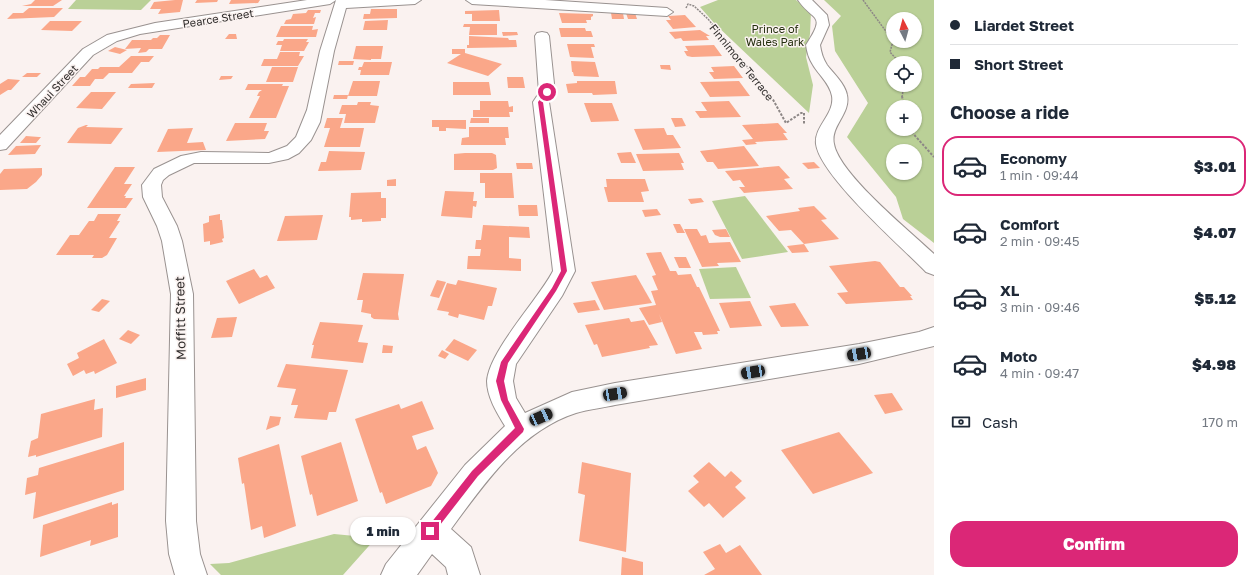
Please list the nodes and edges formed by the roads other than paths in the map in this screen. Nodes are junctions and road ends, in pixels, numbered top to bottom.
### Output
1 (415, 0) edge
2 (472, 0) edge
3 (804, 0) edge
4 (338, 2) edge
5 (667, 12) dead end
6 (542, 36) dead end
7 (106, 41) joint
8 (0, 144) edge
9 (907, 239) junction
10 (934, 252) edge
11 (934, 267) edge
12 (934, 336) edge
13 (520, 429) junction
14 (430, 531) junction
15 (191, 575) edge
16 (397, 575) edge
17 (464, 575) edge

1 - 4 street, Pearce Street
2 - 5 street
3 - 9 street
4 - 7 street, Pearce Street
4 - 15 street, Moffitt Street
6 - 13 street
7 - 8 street, Whaui Street
9 - 10 street
9 - 11 street
12 - 13 street
13 - 14 street
14 - 16 street
14 - 17 street

